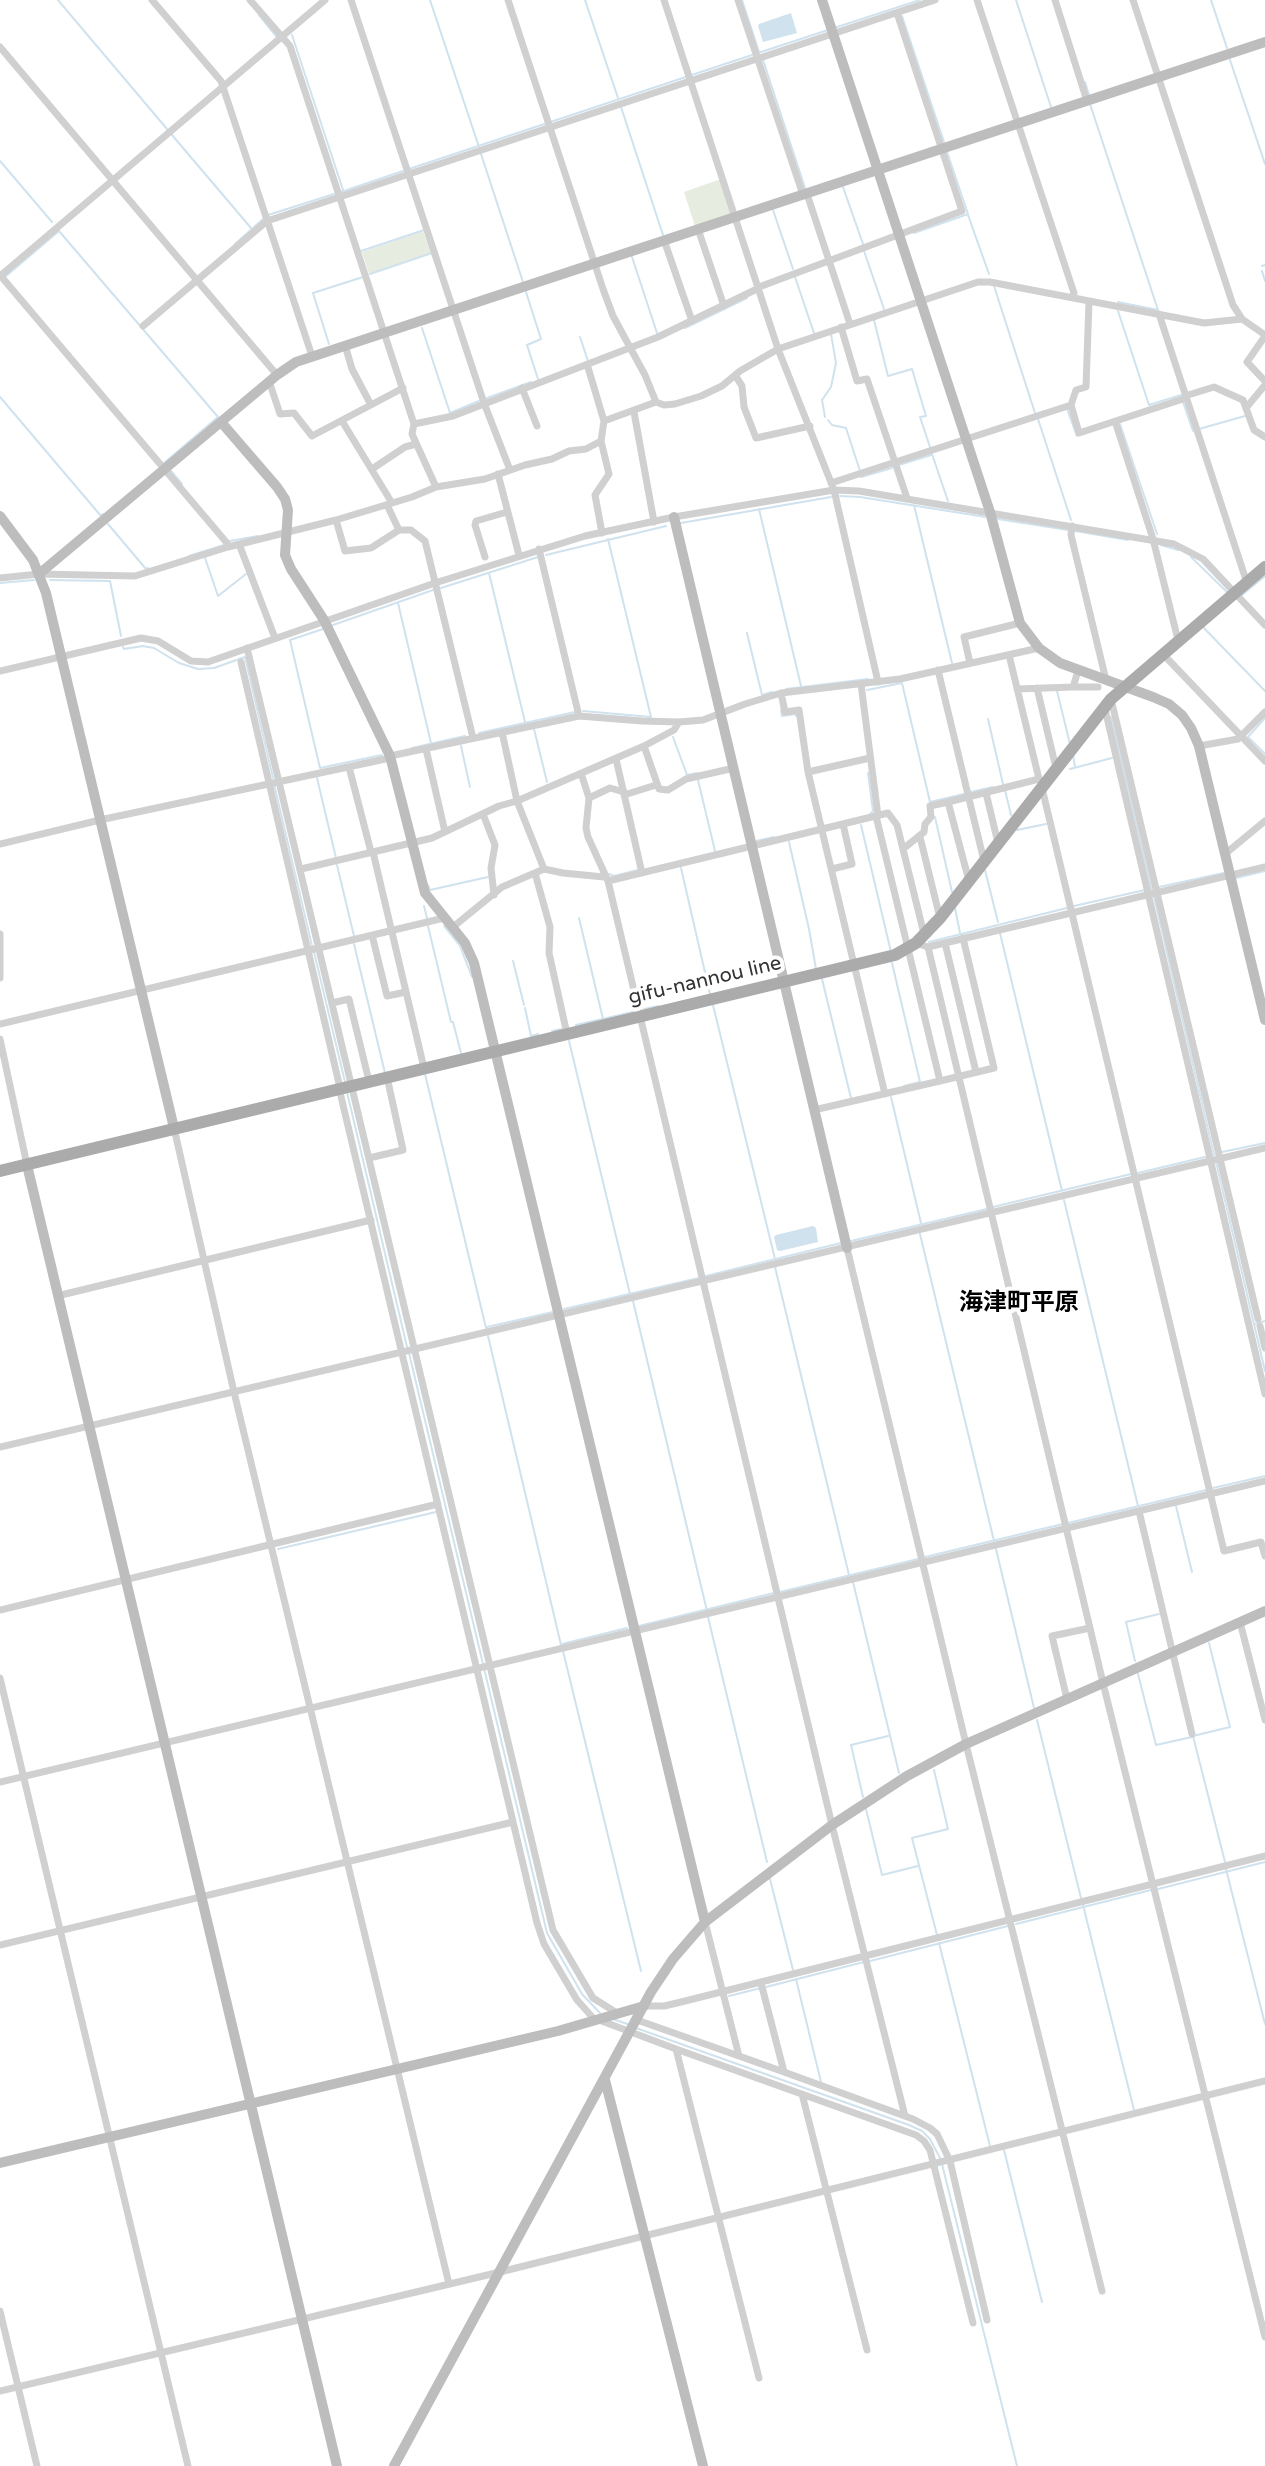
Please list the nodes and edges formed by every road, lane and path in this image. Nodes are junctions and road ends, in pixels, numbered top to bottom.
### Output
1 (152, 0) edge
2 (250, 0) edge
3 (325, 0) edge
4 (351, 0) edge
5 (508, 0) edge
6 (664, 0) edge
7 (738, 0) edge
8 (822, 0) edge
9 (935, 0) edge
10 (977, 0) edge
11 (1055, 0) edge
12 (1133, 0) edge
13 (899, 12) junction
14 (832, 31) junction
15 (283, 37) junction
16 (1265, 42) edge
17 (0, 47) edge
18 (757, 55) junction
19 (1158, 77) junction
20 (690, 78) junction
21 (223, 87) junction
22 (1087, 101) junction
23 (1018, 124) junction
24 (549, 125) junction
25 (944, 148) junction
26 (877, 170) junction
27 (408, 171) junction
28 (112, 180) junction
29 (339, 194) junction
30 (805, 194) junction
31 (736, 217) junction
32 (266, 219) junction
33 (698, 229) junction
34 (899, 237) junction
35 (664, 240) junction
36 (830, 263) junction
37 (595, 264) junction
38 (0, 276) edge
39 (195, 279) junction
40 (759, 287) junction
41 (1073, 298) junction
42 (920, 301) junction
43 (1089, 301) junction
44 (724, 306) junction
45 (455, 309) junction
46 (1159, 314) junction
47 (1242, 319) junction
48 (692, 321) junction
49 (846, 325) junction
50 (143, 326) dead end
51 (385, 332) junction
52 (1265, 335) edge
53 (345, 345) junction
54 (630, 347) junction
55 (778, 349) junction
56 (312, 356) junction
57 (587, 364) junction
58 (735, 375) junction
59 (273, 378) junction
60 (1265, 383) edge
61 (403, 388) junction
62 (522, 388) junction
63 (1186, 397) junction
64 (656, 402) junction
65 (484, 403) junction
66 (371, 405) junction
67 (1071, 405) junction
68 (1246, 408) junction
69 (634, 412) junction
70 (342, 421) junction
71 (604, 421) junction
72 (1115, 421) junction
73 (221, 422) junction
74 (414, 424) junction
75 (537, 426) dead end
76 (810, 426) junction
77 (1265, 437) edge
78 (967, 439) junction
79 (601, 441) junction
80 (416, 444) junction
81 (895, 462) junction
82 (375, 467) dead end
83 (164, 469) junction
84 (510, 470) junction
85 (498, 474) junction
86 (436, 487) junction
87 (832, 487) junction
88 (907, 498) junction
89 (389, 504) junction
90 (507, 512) junction
91 (990, 512) junction
92 (0, 516) edge
93 (674, 517) junction
94 (336, 520) junction
95 (654, 522) junction
96 (1072, 526) junction
97 (399, 530) junction
98 (285, 533) junction
99 (602, 533) junction
100 (1153, 539) junction
101 (239, 544) junction
102 (228, 547) junction
103 (539, 549) junction
104 (519, 555) junction
105 (485, 557) dead end
106 (1265, 567) edge
107 (39, 574) junction
108 (0, 578) edge
109 (435, 583) junction
110 (1247, 583) junction
111 (1235, 592) junction
112 (324, 620) junction
113 (1020, 623) junction
114 (1265, 625) edge
115 (275, 638) junction
116 (1178, 640) junction
117 (247, 648) junction
118 (1039, 648) junction
119 (1162, 653) junction
120 (1009, 655) junction
121 (61, 656) junction
122 (241, 662) dead end
123 (970, 663) junction
124 (938, 670) junction
125 (0, 671) edge
126 (1078, 671) junction
127 (249, 675) junction
128 (878, 682) junction
129 (1102, 683) junction
130 (861, 684) junction
131 (1124, 686) junction
132 (1073, 687) junction
133 (1037, 688) junction
134 (1017, 689) junction
135 (781, 693) junction
136 (1108, 703) junction
137 (1265, 712) edge
138 (722, 714) junction
139 (579, 716) junction
140 (679, 722) junction
141 (502, 732) junction
142 (1242, 737) junction
143 (473, 738) junction
144 (644, 746) junction
145 (1199, 746) junction
146 (426, 749) junction
147 (390, 757) junction
148 (870, 758) junction
149 (616, 759) junction
150 (1265, 761) edge
151 (349, 767) junction
152 (734, 768) junction
153 (1056, 768) junction
154 (808, 772) junction
155 (581, 773) junction
156 (274, 783) junction
157 (1042, 783) junction
158 (656, 785) junction
159 (624, 793) junction
160 (986, 793) junction
161 (967, 797) junction
162 (589, 798) junction
163 (517, 801) junction
164 (948, 802) junction
165 (483, 814) junction
166 (877, 816) junction
167 (100, 820) junction
168 (1265, 821) edge
169 (843, 824) junction
170 (823, 829) junction
171 (445, 832) junction
172 (920, 837) junction
173 (411, 842) junction
174 (998, 843) junction
175 (0, 844) edge
176 (751, 846) junction
177 (903, 849) junction
178 (372, 852) junction
179 (1225, 854) junction
180 (984, 861) junction
181 (1265, 867) edge
182 (301, 869) junction
183 (544, 869) junction
184 (832, 869) junction
185 (535, 873) junction
186 (642, 873) junction
187 (1230, 876) junction
188 (606, 879) junction
189 (969, 881) junction
190 (1152, 893) junction
191 (494, 895) junction
192 (1071, 912) junction
193 (444, 918) junction
194 (940, 918) junction
195 (453, 927) junction
196 (392, 930) junction
197 (372, 935) junction
198 (963, 938) junction
199 (0, 939) edge
200 (919, 943) junction
201 (945, 943) junction
202 (314, 949) junction
203 (855, 966) junction
204 (0, 978) edge
205 (784, 983) junction
206 (141, 991) junction
207 (406, 992) junction
208 (332, 1003) junction
209 (1264, 1008) edge
210 (640, 1017) junction
211 (1265, 1020) edge
212 (0, 1024) edge
213 (567, 1034) junction
214 (0, 1039) edge
215 (496, 1051) junction
216 (424, 1068) junction
217 (976, 1072) junction
218 (958, 1076) junction
219 (387, 1077) junction
220 (369, 1081) junction
221 (940, 1081) junction
222 (344, 1087) junction
223 (885, 1094) junction
224 (814, 1110) junction
225 (174, 1128) junction
226 (1265, 1148) edge
227 (369, 1158) junction
228 (1215, 1160) junction
229 (27, 1165) junction
230 (0, 1171) edge
231 (1136, 1179) junction
232 (991, 1213) junction
233 (371, 1220) junction
234 (847, 1248) junction
235 (205, 1260) junction
236 (703, 1282) junction
237 (57, 1296) junction
238 (559, 1316) junction
239 (1260, 1320) edge
240 (1265, 1348) edge
241 (414, 1350) junction
242 (403, 1353) junction
243 (234, 1392) junction
244 (1265, 1394) edge
245 (89, 1426) junction
246 (0, 1447) edge
247 (1265, 1481) edge
248 (1210, 1494) junction
249 (439, 1509) junction
250 (1139, 1511) junction
251 (1066, 1529) junction
252 (271, 1544) junction
253 (1265, 1556) edge
254 (922, 1563) junction
255 (126, 1580) junction
256 (778, 1597) junction
257 (0, 1610) edge
258 (1265, 1611) edge
259 (1240, 1622) junction
260 (1090, 1628) junction
261 (634, 1631) junction
262 (1172, 1652) junction
263 (489, 1666) junction
264 (478, 1669) junction
265 (0, 1678) edge
266 (1103, 1683) junction
267 (1067, 1699) junction
268 (311, 1708) junction
269 (1265, 1720) edge
270 (1192, 1734) dead end
271 (165, 1742) junction
272 (966, 1744) junction
273 (24, 1776) junction
274 (0, 1782) edge
275 (513, 1822) junction
276 (832, 1825) junction
277 (1265, 1856) edge
278 (348, 1860) junction
279 (1154, 1884) junction
280 (201, 1896) junction
281 (1010, 1920) junction
282 (705, 1922) junction
283 (60, 1930) junction
284 (0, 1945) edge
285 (866, 1956) junction
286 (761, 1983) junction
287 (723, 1992) junction
288 (644, 2006) junction
289 (604, 2017) junction
290 (634, 2026) junction
291 (676, 2049) junction
292 (739, 2056) junction
293 (398, 2068) junction
294 (784, 2072) junction
295 (605, 2080) junction
296 (1265, 2081) edge
297 (802, 2094) junction
298 (1205, 2095) junction
299 (251, 2103) junction
300 (905, 2116) junction
301 (1063, 2133) junction
302 (110, 2137) junction
303 (0, 2163) edge
304 (942, 2163) junction
305 (827, 2192) junction
306 (719, 2218) junction
307 (645, 2237) junction
308 (500, 2272) junction
309 (449, 2284) junction
310 (1102, 2291) dead end
311 (0, 2311) edge
312 (302, 2318) junction
313 (987, 2320) dead end
314 (973, 2323) dead end
315 (1265, 2337) edge
316 (867, 2350) dead end
317 (162, 2353) junction
318 (759, 2378) dead end
319 (18, 2386) junction
320 (0, 2391) edge
321 (37, 2466) edge
322 (188, 2466) edge
323 (337, 2466) edge
324 (394, 2466) edge
325 (703, 2466) edge

1 - 21 street
2 - 15 street
3 - 15 street
4 - 27 street
5 - 24 street
6 - 20 street
7 - 18 street
8 - 14 street
9 - 13 street
10 - 23 street
11 - 22 street
12 - 19 street
13 - 14 street
13 - 25 street
14 - 18 street
14 - 26 street
15 - 21 street
15 - 29 street
16 - 19 street
17 - 28 street
18 - 20 street
18 - 30 street
19 - 22 street
19 - 47 street
20 - 24 street
20 - 31 street
21 - 28 street
21 - 32 street
22 - 23 street
23 - 25 street
23 - 41 street
24 - 27 street
24 - 37 street
25 - 26 street
25 - 34 street
26 - 30 street
26 - 34 street
27 - 29 street
27 - 45 street
28 - 38 street
28 - 39 street
29 - 32 street
29 - 51 street
30 - 31 street
30 - 36 street
31 - 33 street
31 - 40 street
32 - 39 street
32 - 56 street
33 - 35 street
33 - 44 street
34 - 36 street
34 - 42 street
35 - 37 street
35 - 48 street
36 - 40 street
36 - 49 street
37 - 45 street
37 - 54 street
38 - 83 street
39 - 50 street
39 - 59 street
40 - 44 street
40 - 55 street
41 - 42 street
41 - 43 street
42 - 49 street
42 - 78 street
43 - 46 street
43 - 67 street
44 - 48 street
45 - 51 street
45 - 65 street
46 - 47 street
46 - 63 street
47 - 52 street
48 - 54 street
49 - 55 street
49 - 81 street
51 - 53 street
51 - 61 street
52 - 60 street
53 - 56 street
53 - 66 street
54 - 57 street
54 - 64 street
55 - 58 street
55 - 76 street
56 - 59 street
57 - 62 street
57 - 71 street
58 - 64 street
58 - 76 street
59 - 70 street
59 - 73 street
60 - 68 street
61 - 66 street
61 - 74 street
62 - 65 street
62 - 75 street
63 - 68 street
63 - 72 street
63 - 110 street
64 - 69 street
65 - 74 street
65 - 84 street
66 - 70 street
67 - 72 street
67 - 78 street
68 - 77 street
69 - 71 street
69 - 95 street
70 - 89 street
71 - 79 street
72 - 100 street
73 - 83 street
73 - 98 street
74 - 80 street
76 - 87 street
78 - 81 street
78 - 91 street
79 - 84 street
79 - 99 street
80 - 82 street
80 - 86 street
81 - 87 street
81 - 88 street
83 - 102 street
83 - 107 street
84 - 85 street
85 - 86 street
85 - 90 street
86 - 89 street
87 - 88 street
87 - 93 street
87 - 128 street
88 - 91 street
89 - 94 street
89 - 97 street
90 - 104 street
90 - 105 street
91 - 96 street
91 - 113 street
92 - 107 street
93 - 95 street
93 - 138 street
94 - 97 street
94 - 98 street
95 - 99 street
96 - 100 street
96 - 129 street
97 - 109 street
98 - 101 street
98 - 112 street
99 - 103 street
100 - 111 street
100 - 116 street
101 - 102 street
101 - 115 street
102 - 107 street
103 - 104 street
103 - 139 street
104 - 109 street
106 - 110 main road, gifu-nannou line
107 - 108 street
107 - 121 street
109 - 112 street
109 - 143 street
110 - 111 main road, gifu-nannou line
111 - 114 street
111 - 116 main road, gifu-nannou line
112 - 115 street
112 - 147 street
113 - 118 street
113 - 123 street
115 - 117 street
116 - 119 main road, gifu-nannou line
117 - 121 street
117 - 127 street
118 - 120 street
118 - 126 street
119 - 131 main road, gifu-nannou line
119 - 142 street
120 - 123 street
120 - 134 street
121 - 125 street
121 - 167 street
122 - 127 street
123 - 124 street
124 - 128 street
124 - 161 street
126 - 129 street
126 - 132 street
127 - 156 street
128 - 130 street
129 - 131 street
129 - 132 street
130 - 135 street
130 - 148 street
131 - 136 main road, gifu-nannou line
131 - 145 street
132 - 133 street
133 - 134 street
133 - 153 street
134 - 157 street
135 - 138 street
135 - 154 street
136 - 153 main road, gifu-nannou line
136 - 190 street
137 - 142 street
138 - 140 street
138 - 152 street
139 - 140 street
139 - 141 street
140 - 144 street
141 - 143 street
141 - 163 street
142 - 145 street
142 - 150 street
143 - 146 street
144 - 149 street
144 - 158 street
145 - 179 street
146 - 147 street
146 - 171 street
147 - 151 street
147 - 173 street
148 - 154 street
148 - 166 street
149 - 155 street
149 - 159 street
151 - 156 street
151 - 178 street
152 - 158 street
152 - 176 street
153 - 157 main road, gifu-nannou line
154 - 170 street
155 - 162 street
155 - 163 street
156 - 167 street
156 - 182 street
156 - 202 street
157 - 160 street
157 - 174 main road, gifu-nannou line
157 - 192 street
158 - 159 street
159 - 162 street
159 - 186 street
160 - 161 street
160 - 174 street
161 - 164 street
161 - 180 street
162 - 188 street
163 - 165 street
163 - 183 street
164 - 172 street
164 - 189 street
165 - 171 street
165 - 191 street
166 - 169 street
166 - 177 street
166 - 200 street
167 - 175 street
167 - 206 street
168 - 179 street
169 - 170 street
169 - 184 street
170 - 176 street
170 - 184 street
171 - 173 street
172 - 177 street
172 - 194 street
173 - 178 street
173 - 193 street
174 - 180 main road, gifu-nannou line
176 - 186 street
176 - 205 street
177 - 200 street
178 - 182 street
178 - 196 street
179 - 187 street
180 - 189 main road, gifu-nannou line
181 - 187 street
182 - 202 street
183 - 185 street
183 - 188 street
184 - 203 street
185 - 191 street
185 - 213 street
186 - 188 street
187 - 190 street
187 - 209 street
188 - 210 street
189 - 194 main road, gifu-nannou line
190 - 192 street
190 - 228 street
191 - 195 street
192 - 198 street
192 - 231 street
193 - 195 street
193 - 196 street
194 - 200 main road, gifu-nannou line
195 - 215 street
196 - 197 street
196 - 207 street
197 - 202 street
197 - 207 street
198 - 201 street
198 - 217 street
199 - 204 street
200 - 201 street
200 - 203 main road, gifu-nannou line
200 - 218 street
200 - 221 street
201 - 217 street
202 - 206 street
202 - 208 street
202 - 222 street
203 - 205 main road, gifu-nannou line
203 - 223 street
205 - 210 main road, gifu-nannou line
205 - 224 street
206 - 212 street
206 - 225 street
207 - 216 street
208 - 220 street
208 - 222 street
209 - 211 street
210 - 213 main road, gifu-nannou line
210 - 236 street
213 - 215 main road, gifu-nannou line
214 - 229 street
215 - 216 main road, gifu-nannou line
215 - 238 street
216 - 219 main road, gifu-nannou line
217 - 218 street
218 - 221 street
218 - 232 street
219 - 220 main road, gifu-nannou line
219 - 227 street
220 - 222 main road, gifu-nannou line
221 - 223 street
222 - 225 main road, gifu-nannou line
222 - 227 street
222 - 233 street
223 - 224 street
224 - 234 street
225 - 229 main road, gifu-nannou line
225 - 235 street
226 - 228 street
227 - 241 street
228 - 231 street
228 - 239 street
228 - 244 street
229 - 230 main road, gifu-nannou line
229 - 237 street
231 - 232 street
231 - 248 street
232 - 234 street
232 - 251 street
233 - 235 street
233 - 242 street
234 - 236 street
234 - 254 street
235 - 237 street
235 - 243 street
236 - 238 street
236 - 256 street
237 - 245 street
238 - 241 street
238 - 261 street
239 - 240 street
241 - 242 street
241 - 263 street
242 - 243 street
242 - 249 street
243 - 245 street
243 - 252 street
245 - 246 street
245 - 255 street
247 - 248 street
248 - 250 street
248 - 253 street
249 - 252 street
249 - 264 street
250 - 251 street
250 - 262 street
251 - 254 street
251 - 260 street
252 - 255 street
252 - 268 street
254 - 256 street
254 - 272 street
255 - 257 street
255 - 271 street
256 - 261 street
256 - 276 street
258 - 259 street
259 - 262 street
259 - 269 street
260 - 266 street
260 - 267 street
261 - 263 street
261 - 282 street
262 - 266 street
262 - 270 street
263 - 264 street
263 - 289 street
264 - 268 street
264 - 275 street
265 - 273 street
266 - 267 street
266 - 279 street
267 - 272 street
268 - 271 street
268 - 278 street
271 - 273 street
271 - 280 street
272 - 276 street
272 - 281 street
273 - 274 street
273 - 283 street
275 - 278 street
275 - 289 street
276 - 282 street
276 - 285 street
277 - 279 street
278 - 280 street
278 - 293 street
279 - 281 street
279 - 298 street
280 - 283 street
280 - 299 street
281 - 285 street
281 - 301 street
282 - 287 street
282 - 288 street
283 - 284 street
283 - 302 street
285 - 286 street
285 - 300 street
286 - 287 street
286 - 294 street
287 - 288 street
287 - 292 street
288 - 289 street
288 - 290 street
289 - 290 street
289 - 293 street
290 - 291 street
290 - 292 street
290 - 295 street
291 - 297 street
291 - 306 street
292 - 294 street
293 - 299 street
293 - 309 street
294 - 300 street
295 - 307 street
295 - 308 street
296 - 298 street
297 - 304 street
297 - 305 street
298 - 301 street
298 - 315 street
299 - 302 street
299 - 312 street
300 - 304 street
301 - 304 street
301 - 310 street
302 - 303 street
302 - 317 street
304 - 305 street
304 - 313 street
304 - 314 street
305 - 306 street
305 - 316 street
306 - 307 street
306 - 318 street
307 - 308 street
307 - 325 street
308 - 309 street
308 - 324 street
309 - 312 street
311 - 319 street
312 - 317 street
312 - 323 street
317 - 319 street
317 - 322 street
319 - 320 street
319 - 321 street

